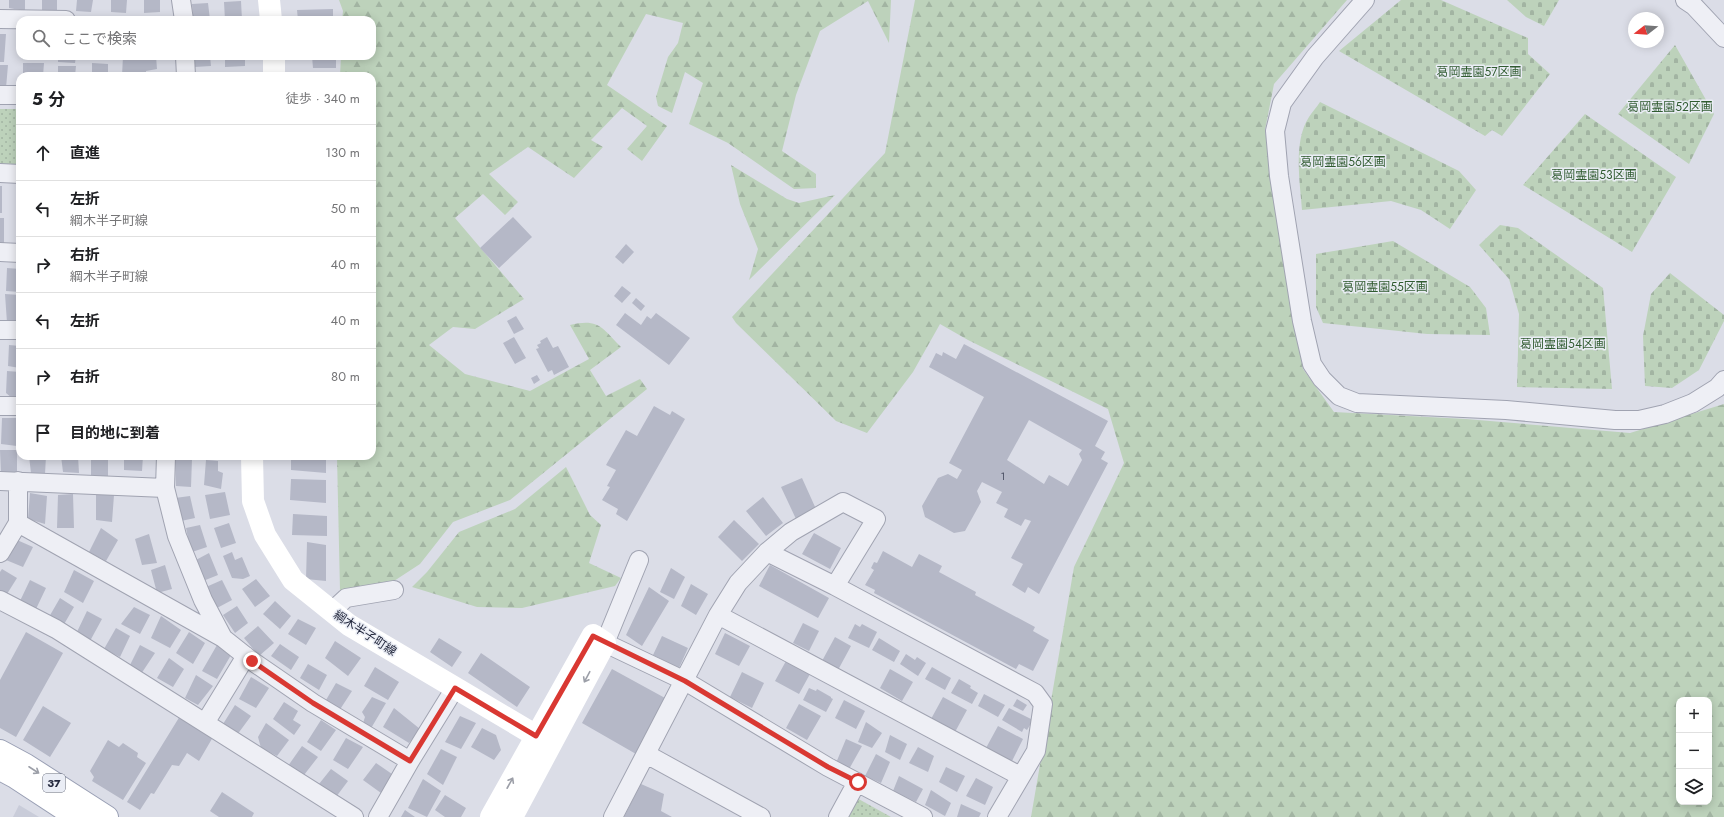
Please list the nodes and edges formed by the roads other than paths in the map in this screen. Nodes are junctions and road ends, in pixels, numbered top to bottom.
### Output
1 (181, 0) edge
2 (269, 0) edge
3 (1365, 0) edge
4 (1685, 0) edge
5 (183, 16) edge
6 (271, 16) edge
7 (0, 19) edge
8 (16, 19) edge
9 (1724, 38) edge
10 (185, 60) edge
11 (274, 60) edge
12 (186, 72) edge
13 (274, 72) edge
14 (0, 95) edge
15 (16, 95) edge
16 (0, 173) edge
17 (16, 174) edge
18 (0, 252) edge
19 (16, 253) edge
20 (0, 330) edge
21 (16, 330) edge
22 (1724, 380) edge
23 (0, 406) edge
24 (16, 406) edge
25 (166, 460) edge
26 (252, 460) edge
27 (9, 481) edge
28 (165, 488) junction
29 (18, 523) junction
30 (767, 552) junction
31 (0, 553) edge
32 (639, 560) dead end
33 (835, 586) junction
34 (394, 590) dead end
35 (0, 600) edge
36 (332, 611) junction
37 (718, 614) junction
38 (224, 638) junction
39 (605, 643) junction
40 (246, 656) junction
41 (685, 681) junction
42 (455, 688) junction
43 (205, 723) junction
44 (543, 740) junction
45 (0, 751) edge
46 (646, 754) junction
47 (410, 761) junction
48 (0, 769) edge
49 (1020, 776) junction
50 (858, 782) junction
51 (76, 817) edge
52 (107, 817) edge
53 (354, 817) edge
54 (378, 817) edge
55 (491, 817) edge
56 (512, 817) edge
57 (612, 817) edge
58 (761, 817) edge
59 (838, 817) edge
60 (923, 817) edge
61 (997, 817) edge

1 - 5 street
2 - 6 street
3 - 22 street
4 - 9 street
7 - 8 street
10 - 12 street
11 - 13 street
14 - 15 street
16 - 17 street
18 - 19 street
20 - 21 street
23 - 24 street
25 - 28 street
26 - 36 street, 綱木半子町線
27 - 28 street
27 - 29 street
28 - 38 street
29 - 31 street
29 - 38 street
30 - 33 street
30 - 33 street
30 - 37 street
32 - 39 street
33 - 49 street
34 - 36 street
35 - 43 street
36 - 42 street, 綱木半子町線
37 - 41 street
37 - 49 street
38 - 40 street
39 - 41 street
39 - 44 street
40 - 43 street
40 - 47 street
41 - 46 street
41 - 50 street
42 - 44 street, 綱木半子町線
42 - 47 street
43 - 53 street
55 -> 44 street
44 - 56 street
45 -> 52 street, 37
46 - 57 street
46 - 58 street
47 - 54 street
48 - 51 street, 37
49 - 61 street
50 - 59 street
50 - 60 street

